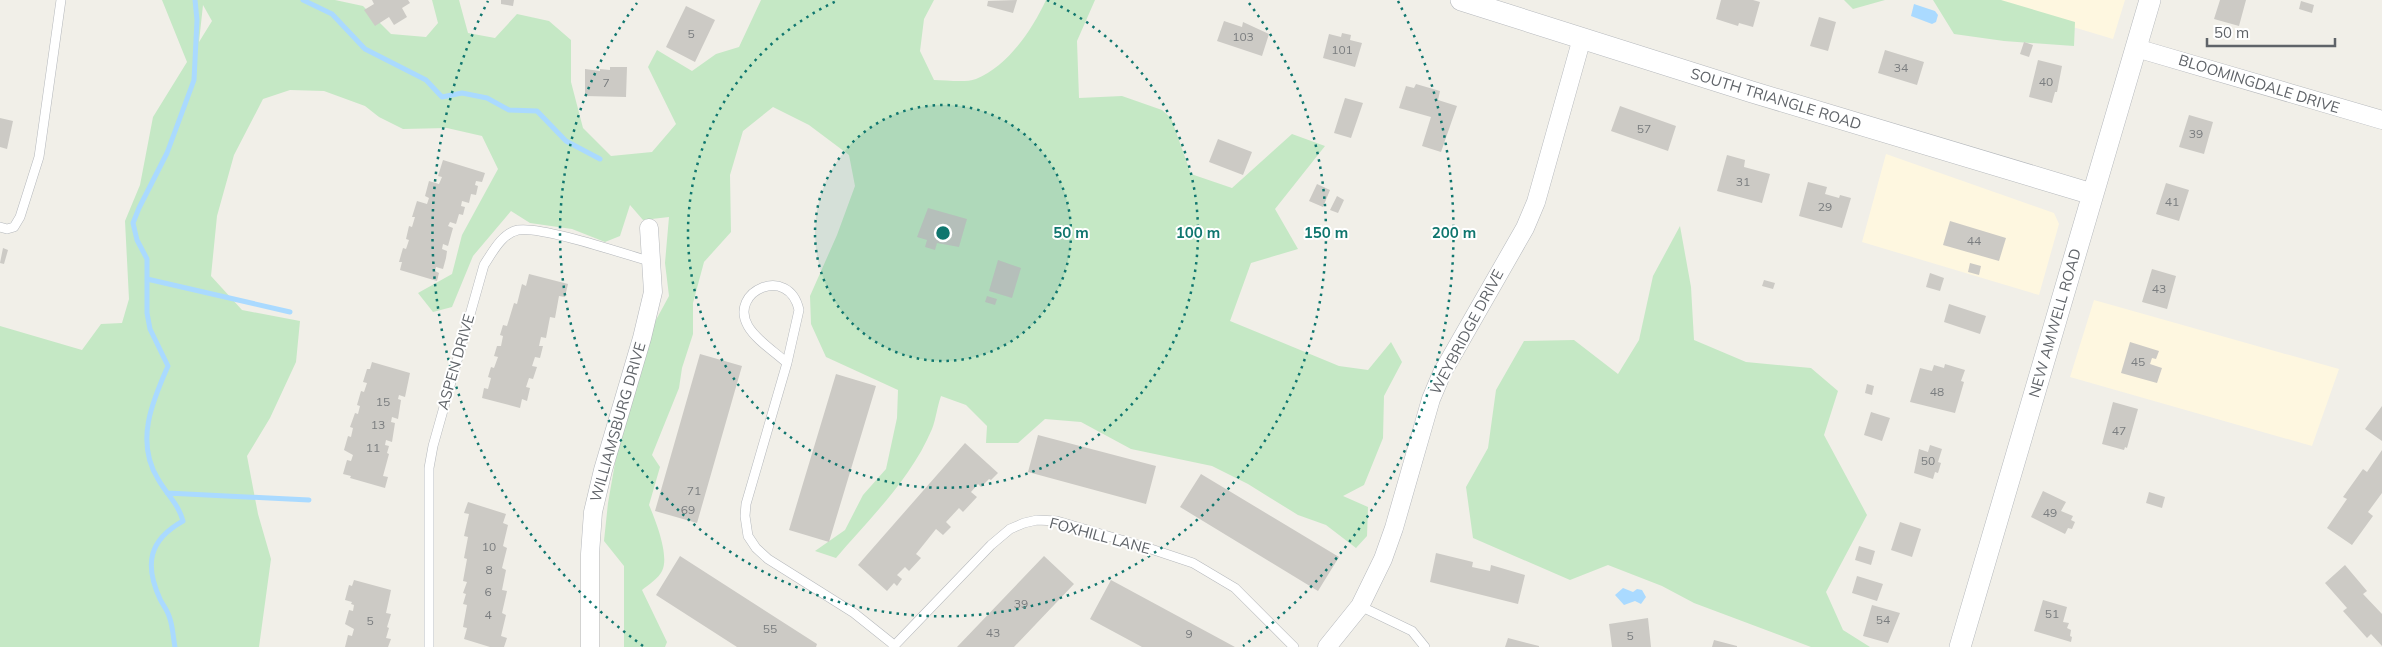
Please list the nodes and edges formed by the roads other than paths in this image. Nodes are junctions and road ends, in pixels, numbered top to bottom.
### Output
1 (61, 0) edge
2 (1461, 0) edge
3 (2150, 0) edge
4 (1582, 38) junction
5 (2136, 48) junction
6 (2382, 120) edge
7 (2092, 194) junction
8 (0, 227) edge
9 (649, 228) dead end
10 (652, 262) junction
11 (788, 363) junction
12 (1360, 606) junction
13 (893, 646) edge
14 (429, 647) edge
15 (590, 647) edge
16 (1294, 647) edge
17 (1327, 647) edge
18 (1425, 647) edge
19 (1960, 647) edge

1 - 8 lane
2 - 4 street, SOUTH TRIANGLE ROAD
3 - 5 street, NEW AMWELL ROAD
4 - 7 street, SOUTH TRIANGLE ROAD
4 - 12 street, WEYBRIDGE DRIVE
5 - 6 street, BLOOMINGDALE DRIVE
5 - 7 street, NEW AMWELL ROAD
7 - 19 street, NEW AMWELL ROAD
9 - 10 street, WILLIAMSBURG DRIVE
10 - 14 lane, ASPEN DRIVE
10 - 15 street, WILLIAMSBURG DRIVE
11 - 11 lane
11 - 13 lane
12 - 17 street, WEYBRIDGE DRIVE
12 - 18 lane
13 - 16 lane, FOXHILL LANE

